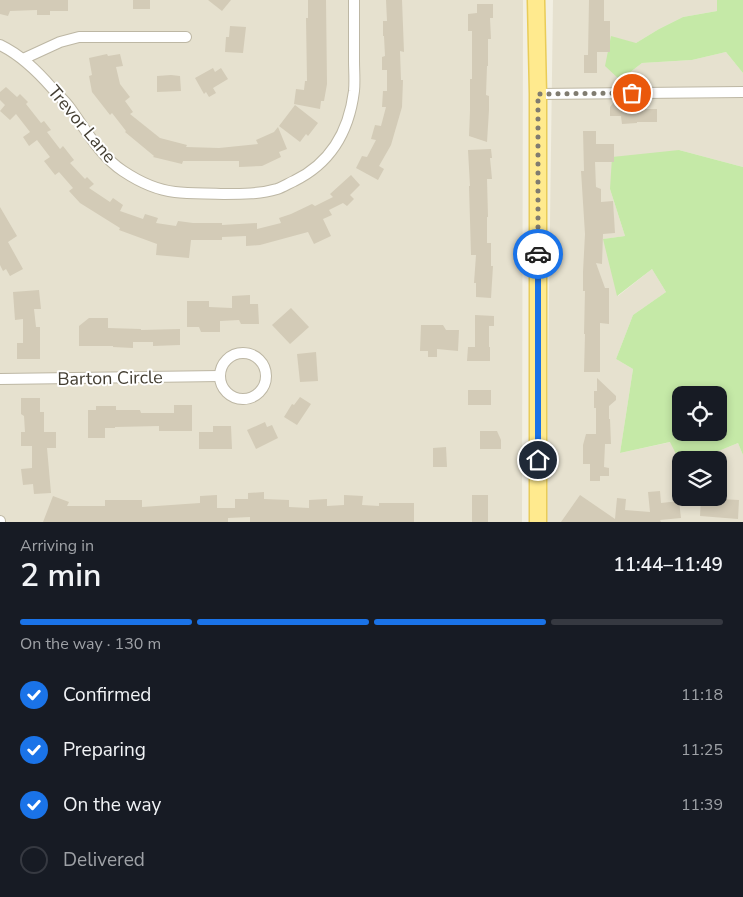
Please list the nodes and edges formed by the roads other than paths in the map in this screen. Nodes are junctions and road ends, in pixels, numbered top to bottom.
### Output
1 (354, 0) edge
2 (536, 0) edge
3 (186, 37) dead end
4 (0, 45) edge
5 (23, 59) junction
6 (743, 92) edge
7 (538, 94) junction
8 (220, 376) junction
9 (0, 379) edge
10 (538, 522) edge

1 - 5 street, Trevor Lane
2 - 7 main road
3 - 5 street
4 - 5 street, Trevor Lane
6 - 7 street
7 - 10 main road
8 - 8 street
8 - 9 street, Barton Circle

